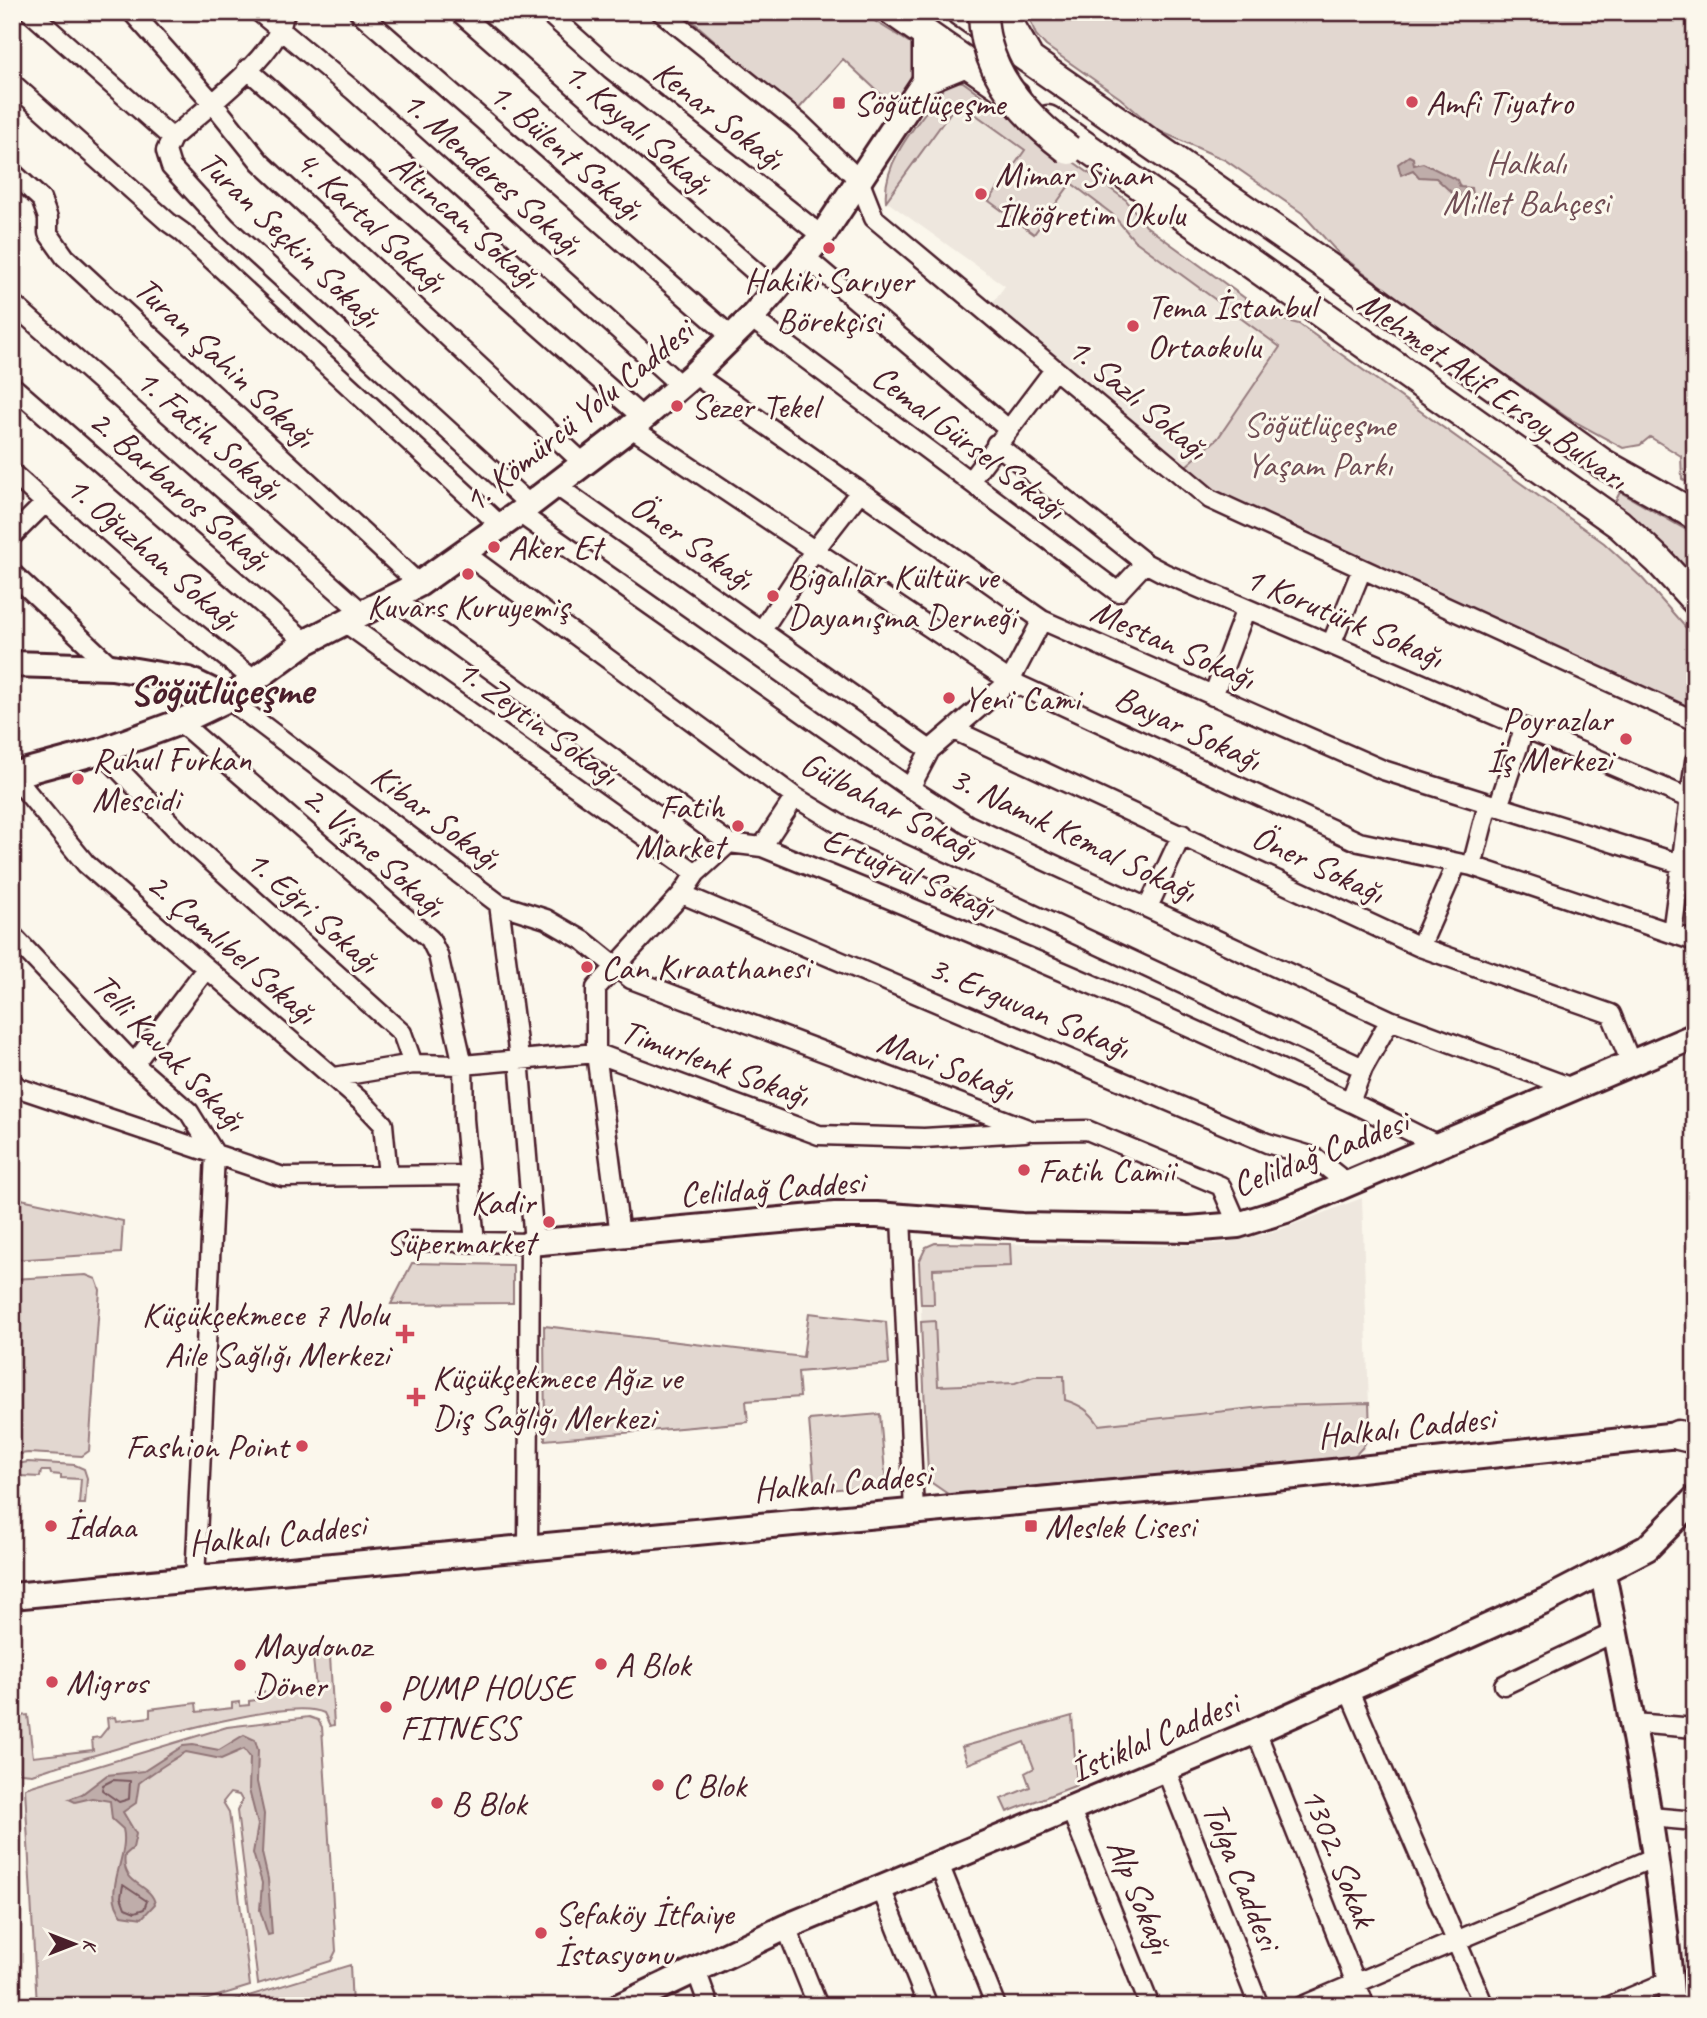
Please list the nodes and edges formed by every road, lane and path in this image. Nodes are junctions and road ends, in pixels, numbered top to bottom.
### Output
1 (30, 12) edge
2 (132, 12) edge
3 (259, 12) edge
4 (286, 12) edge
5 (359, 12) edge
6 (458, 12) edge
7 (547, 12) edge
8 (661, 12) edge
9 (894, 12) edge
10 (961, 12) edge
11 (983, 12) edge
12 (1009, 12) edge
13 (281, 30) junction
14 (927, 35) junction
15 (966, 62) junction
16 (1033, 63) junction
17 (247, 69) junction
18 (927, 78) junction
19 (12, 83) edge
20 (212, 102) junction
21 (172, 138) junction
22 (12, 172) edge
23 (859, 180) junction
24 (822, 236) junction
25 (804, 256) junction
26 (776, 290) junction
27 (12, 303) edge
28 (751, 318) junction
29 (732, 337) junction
30 (1364, 343) junction
31 (1054, 370) junction
32 (687, 380) junction
33 (12, 386) edge
34 (637, 423) junction
35 (1007, 428) junction
36 (996, 444) junction
37 (582, 462) junction
38 (12, 473) edge
39 (970, 481) junction
40 (554, 484) junction
41 (859, 493) junction
42 (45, 503) junction
43 (517, 515) junction
44 (1695, 515) edge
45 (12, 536) edge
46 (814, 551) junction
47 (463, 552) junction
48 (1145, 563) junction
49 (1362, 569) junction
50 (12, 573) edge
51 (419, 584) junction
52 (394, 598) junction
53 (1695, 600) edge
54 (1246, 609) junction
55 (354, 617) junction
56 (1042, 621) junction
57 (762, 629) junction
58 (306, 642) junction
59 (1331, 645) junction
60 (12, 664) edge
61 (112, 667) junction
62 (254, 680) junction
63 (1010, 681) junction
64 (1213, 696) junction
65 (228, 699) junction
66 (1695, 721) edge
67 (180, 722) junction
68 (1524, 729) junction
69 (956, 731) junction
70 (930, 750) junction
71 (101, 751) junction
72 (1695, 761) edge
73 (13, 775) edge
74 (910, 788) junction
75 (795, 797) junction
76 (1692, 800) edge
77 (1493, 806) junction
78 (1182, 834) junction
79 (729, 843) junction
80 (762, 846) junction
81 (1464, 864) junction
82 (1681, 864) junction
83 (696, 873) junction
84 (682, 894) junction
85 (499, 904) junction
86 (1148, 907) junction
87 (1672, 933) junction
88 (12, 935) edge
89 (1695, 941) edge
90 (1420, 947) junction
91 (615, 966) junction
92 (205, 969) junction
93 (1390, 1020) junction
94 (1695, 1036) edge
95 (596, 1054) junction
96 (519, 1058) junction
97 (1631, 1063) junction
98 (134, 1064) junction
99 (414, 1064) junction
100 (463, 1065) junction
101 (1363, 1068) junction
102 (335, 1077) junction
103 (12, 1082) edge
104 (1572, 1088) junction
105 (1350, 1101) junction
106 (1033, 1131) junction
107 (1438, 1145) junction
108 (215, 1154) junction
109 (468, 1175) junction
110 (388, 1176) junction
111 (1348, 1184) junction
112 (901, 1217) junction
113 (1238, 1225) junction
114 (620, 1235) junction
115 (411, 1241) dead end
116 (475, 1243) junction
117 (532, 1243) junction
118 (1689, 1436) edge
119 (1695, 1499) edge
120 (914, 1512) junction
121 (528, 1547) junction
122 (1603, 1573) junction
123 (195, 1580) junction
124 (12, 1596) edge
125 (1615, 1632) junction
126 (1504, 1685) dead end
127 (1349, 1691) junction
128 (1634, 1723) junction
129 (1695, 1728) edge
130 (1256, 1731) junction
131 (1166, 1770) junction
132 (1071, 1810) junction
133 (1650, 1817) junction
134 (1695, 1821) edge
135 (1656, 1857) junction
136 (939, 1864) junction
137 (881, 1888) junction
138 (786, 1927) junction
139 (1455, 1940) junction
140 (696, 1970) junction
141 (1354, 1982) junction
142 (1677, 1998) edge
143 (620, 2006) edge
144 (709, 2006) edge
145 (818, 2006) edge
146 (928, 2006) edge
147 (996, 2006) edge
148 (1150, 2006) edge
149 (1259, 2006) edge
150 (1301, 2006) edge
151 (1365, 2006) edge
152 (1483, 2006) edge
153 (1610, 2006) edge

1 - 21 street, Turan Seçkin Sokağı
2 - 20 street, 4. Kartal Sokağı
3 - 13 street, 1. Menderes Sokağı
4 - 13 street
5 - 29 street, 1. Bülent Sokağı
6 - 26 street, 1. Kayalı Sokağı
7 - 24 street, Kenar Sokağı
8 - 23 street
9 - 14 main road, Mehmet Akif Ersoy Bulvarı
10 - 16 main road, Mehmet Akif Ersoy Bulvarı
11 - 30 main road, bridge
12 - 16 main road
13 - 17 street
13 - 32 street, 1. Menderes Sokağı
14 - 15 main road, Mehmet Akif Ersoy Bulvarı
14 - 18 main road
15 - 18 main road
15 - 30 main road, Mehmet Akif Ersoy Bulvarı
16 - 44 main road, Mehmet Akif Ersoy Bulvarı
17 - 20 street
17 - 34 street, Altıncan Sokağı
18 - 23 street, 1. Kömürcü Yolu Caddesi
19 - 43 street
20 - 21 street
20 - 37 street, 4. Kartal Sokağı
21 - 43 street, Turan Seçkin Sokağı
22 - 51 street, Turan Şahin Sokağı
23 - 24 street, 1. Kömürcü Yolu Caddesi
23 - 31 street, 1. Sazlı Sokağı
24 - 25 street, 1. Kömürcü Yolu Caddesi
25 - 26 street, 1. Kömürcü Yolu Caddesi
25 - 35 street
26 - 28 street, 1. Kömürcü Yolu Caddesi
27 - 55 street, 1. Fatih Sokağı
28 - 29 street, 1. Kömürcü Yolu Caddesi
28 - 39 street, Cemal Gürsel Sokağı
29 - 32 street, 1. Kömürcü Yolu Caddesi
30 - 53 main road, Mehmet Akif Ersoy Bulvarı
31 - 35 street
31 - 49 street, 1. Sazlı Sokağı
32 - 34 street, 1. Kömürcü Yolu Caddesi
32 - 41 street, Mestan Sokağı
33 - 58 street, 2. Barbaros Sokağı
34 - 37 street, 1. Kömürcü Yolu Caddesi
34 - 46 street, Bayar Sokağı
35 - 36 street
36 - 39 street
36 - 48 street, 1 Korutürk Sokağı
37 - 40 street, 1. Kömürcü Yolu Caddesi
38 - 42 street, 1. Oğuzhan Sokağı
39 - 48 street, Cemal Gürsel Sokağı
40 - 43 street, 1. Kömürcü Yolu Caddesi
40 - 57 street, Öner Sokağı
41 - 46 street
41 - 56 street, Mestan Sokağı
42 - 45 street
42 - 62 street, 1. Oğuzhan Sokağı
43 - 47 street, 1. Kömürcü Yolu Caddesi
43 - 74 street, 3. Namık Kemal Sokağı
46 - 57 street
46 - 63 street, Bayar Sokağı
47 - 51 street, 1. Kömürcü Yolu Caddesi
47 - 75 street, Gülbahar Sokağı
48 - 54 street, 1 Korutürk Sokağı
49 - 59 street
49 - 66 street, 1. Sazlı Sokağı
50 - 61 street
51 - 52 street, 1. Kömürcü Yolu Caddesi
52 - 55 street, 1. Kömürcü Yolu Caddesi
52 - 79 street
54 - 59 street, 1 Korutürk Sokağı
54 - 64 street
55 - 58 street, 1. Kömürcü Yolu Caddesi
55 - 83 street, 1. Zeytin Sokağı
56 - 63 street
56 - 64 street, Mestan Sokağı
57 - 70 street, Öner Sokağı
58 - 62 street, 1. Kömürcü Yolu Caddesi
59 - 68 street, 1 Korutürk Sokağı
60 - 61 street
61 - 65 street
62 - 65 street, 1. Kömürcü Yolu Caddesi
63 - 69 street
63 - 81 street, Bayar Sokağı
64 - 77 street, Mestan Sokağı
65 - 67 street, 1. Kömürcü Yolu Caddesi
65 - 85 street, Kibar Sokağı
67 - 71 street, 1. Kömürcü Yolu Caddesi
67 - 100 street, 2. Vişne Sokağı
68 - 76 street, 1 Korutürk Sokağı
68 - 77 street
69 - 70 street
69 - 78 street, Öner Sokağı
70 - 74 street
71 - 73 street, 1. Kömürcü Yolu Caddesi
71 - 99 street, 1. Eğri Sokağı
72 - 76 street
73 - 92 street, 2. Çamlıbel Sokağı
74 - 86 street, 3. Namık Kemal Sokağı
75 - 80 street
75 - 101 street, Gülbahar Sokağı
76 - 82 street
77 - 81 street
77 - 82 street, Mestan Sokağı
78 - 86 street
78 - 90 street, Öner Sokağı
79 - 80 street, Ertuğrul Sokağı
79 - 83 street
80 - 105 street, Ertuğrul Sokağı
81 - 87 street, Bayar Sokağı
81 - 90 street
82 - 87 street
83 - 84 street
84 - 91 street
84 - 111 street, 3. Erguvan Sokağı
85 - 91 street, Kibar Sokağı
85 - 96 street
86 - 93 street, 3. Namık Kemal Sokağı
87 - 89 street, Bayar Sokağı
88 - 98 street, Telli Kavak Sokağı
90 - 97 street, Öner Sokağı
91 - 95 street
91 - 106 street, Mavi Sokağı
92 - 98 street
92 - 102 street, 2. Çamlıbel Sokağı
93 - 101 street
93 - 104 street, 3. Namık Kemal Sokağı
94 - 97 street, Celildağ Caddesi
95 - 96 street, Timurlenk Sokağı
95 - 106 street, Timurlenk Sokağı
95 - 114 street
96 - 100 street, Timurlenk Sokağı
96 - 117 street
97 - 104 street, Celildağ Caddesi
98 - 108 street, Telli Kavak Sokağı
99 - 100 street, Timurlenk Sokağı
99 - 102 street, Timurlenk Sokağı
100 - 109 street, 2. Vişne Sokağı
101 - 105 street
102 - 110 street, 2. Çamlıbel Sokağı
103 - 108 street
104 - 107 street, Celildağ Caddesi
105 - 107 street, Ertuğrul Sokağı
106 - 113 street, Mavi Sokağı
107 - 111 street, Celildağ Caddesi
108 - 110 street, Telli Kavak Sokağı
108 - 123 street
109 - 110 street, Telli Kavak Sokağı
109 - 116 street, 2. Vişne Sokağı
111 - 113 street, Celildağ Caddesi
112 - 113 street, Celildağ Caddesi
112 - 114 street, Celildağ Caddesi
112 - 120 street
114 - 117 street, Celildağ Caddesi
115 - 116 street
116 - 117 street
117 - 121 street
118 - 120 street, Halkalı Caddesi
119 - 122 street, İstiklal Caddesi
120 - 121 street, Halkalı Caddesi
121 - 123 street, Halkalı Caddesi
122 - 125 street
122 - 127 street, İstiklal Caddesi
123 - 124 street, Halkalı Caddesi
125 - 126 street
125 - 128 street
127 - 130 street, İstiklal Caddesi
127 - 139 street
128 - 129 street
128 - 133 street
130 - 131 street, İstiklal Caddesi
130 - 141 street, 1302. Sokak
131 - 132 street, İstiklal Caddesi
131 - 149 street, Tolga Caddesi
132 - 136 street, İstiklal Caddesi
132 - 148 street, Alp Sokağı
133 - 134 street
133 - 135 street
135 - 139 street
135 - 142 street
136 - 137 street, İstiklal Caddesi
136 - 147 street
137 - 138 street, İstiklal Caddesi
137 - 146 street
138 - 140 street, İstiklal Caddesi
138 - 145 street
139 - 141 street
139 - 152 street
140 - 143 street, İstiklal Caddesi
140 - 144 street
141 - 150 street
141 - 151 street, 1302. Sokak
142 - 153 street

